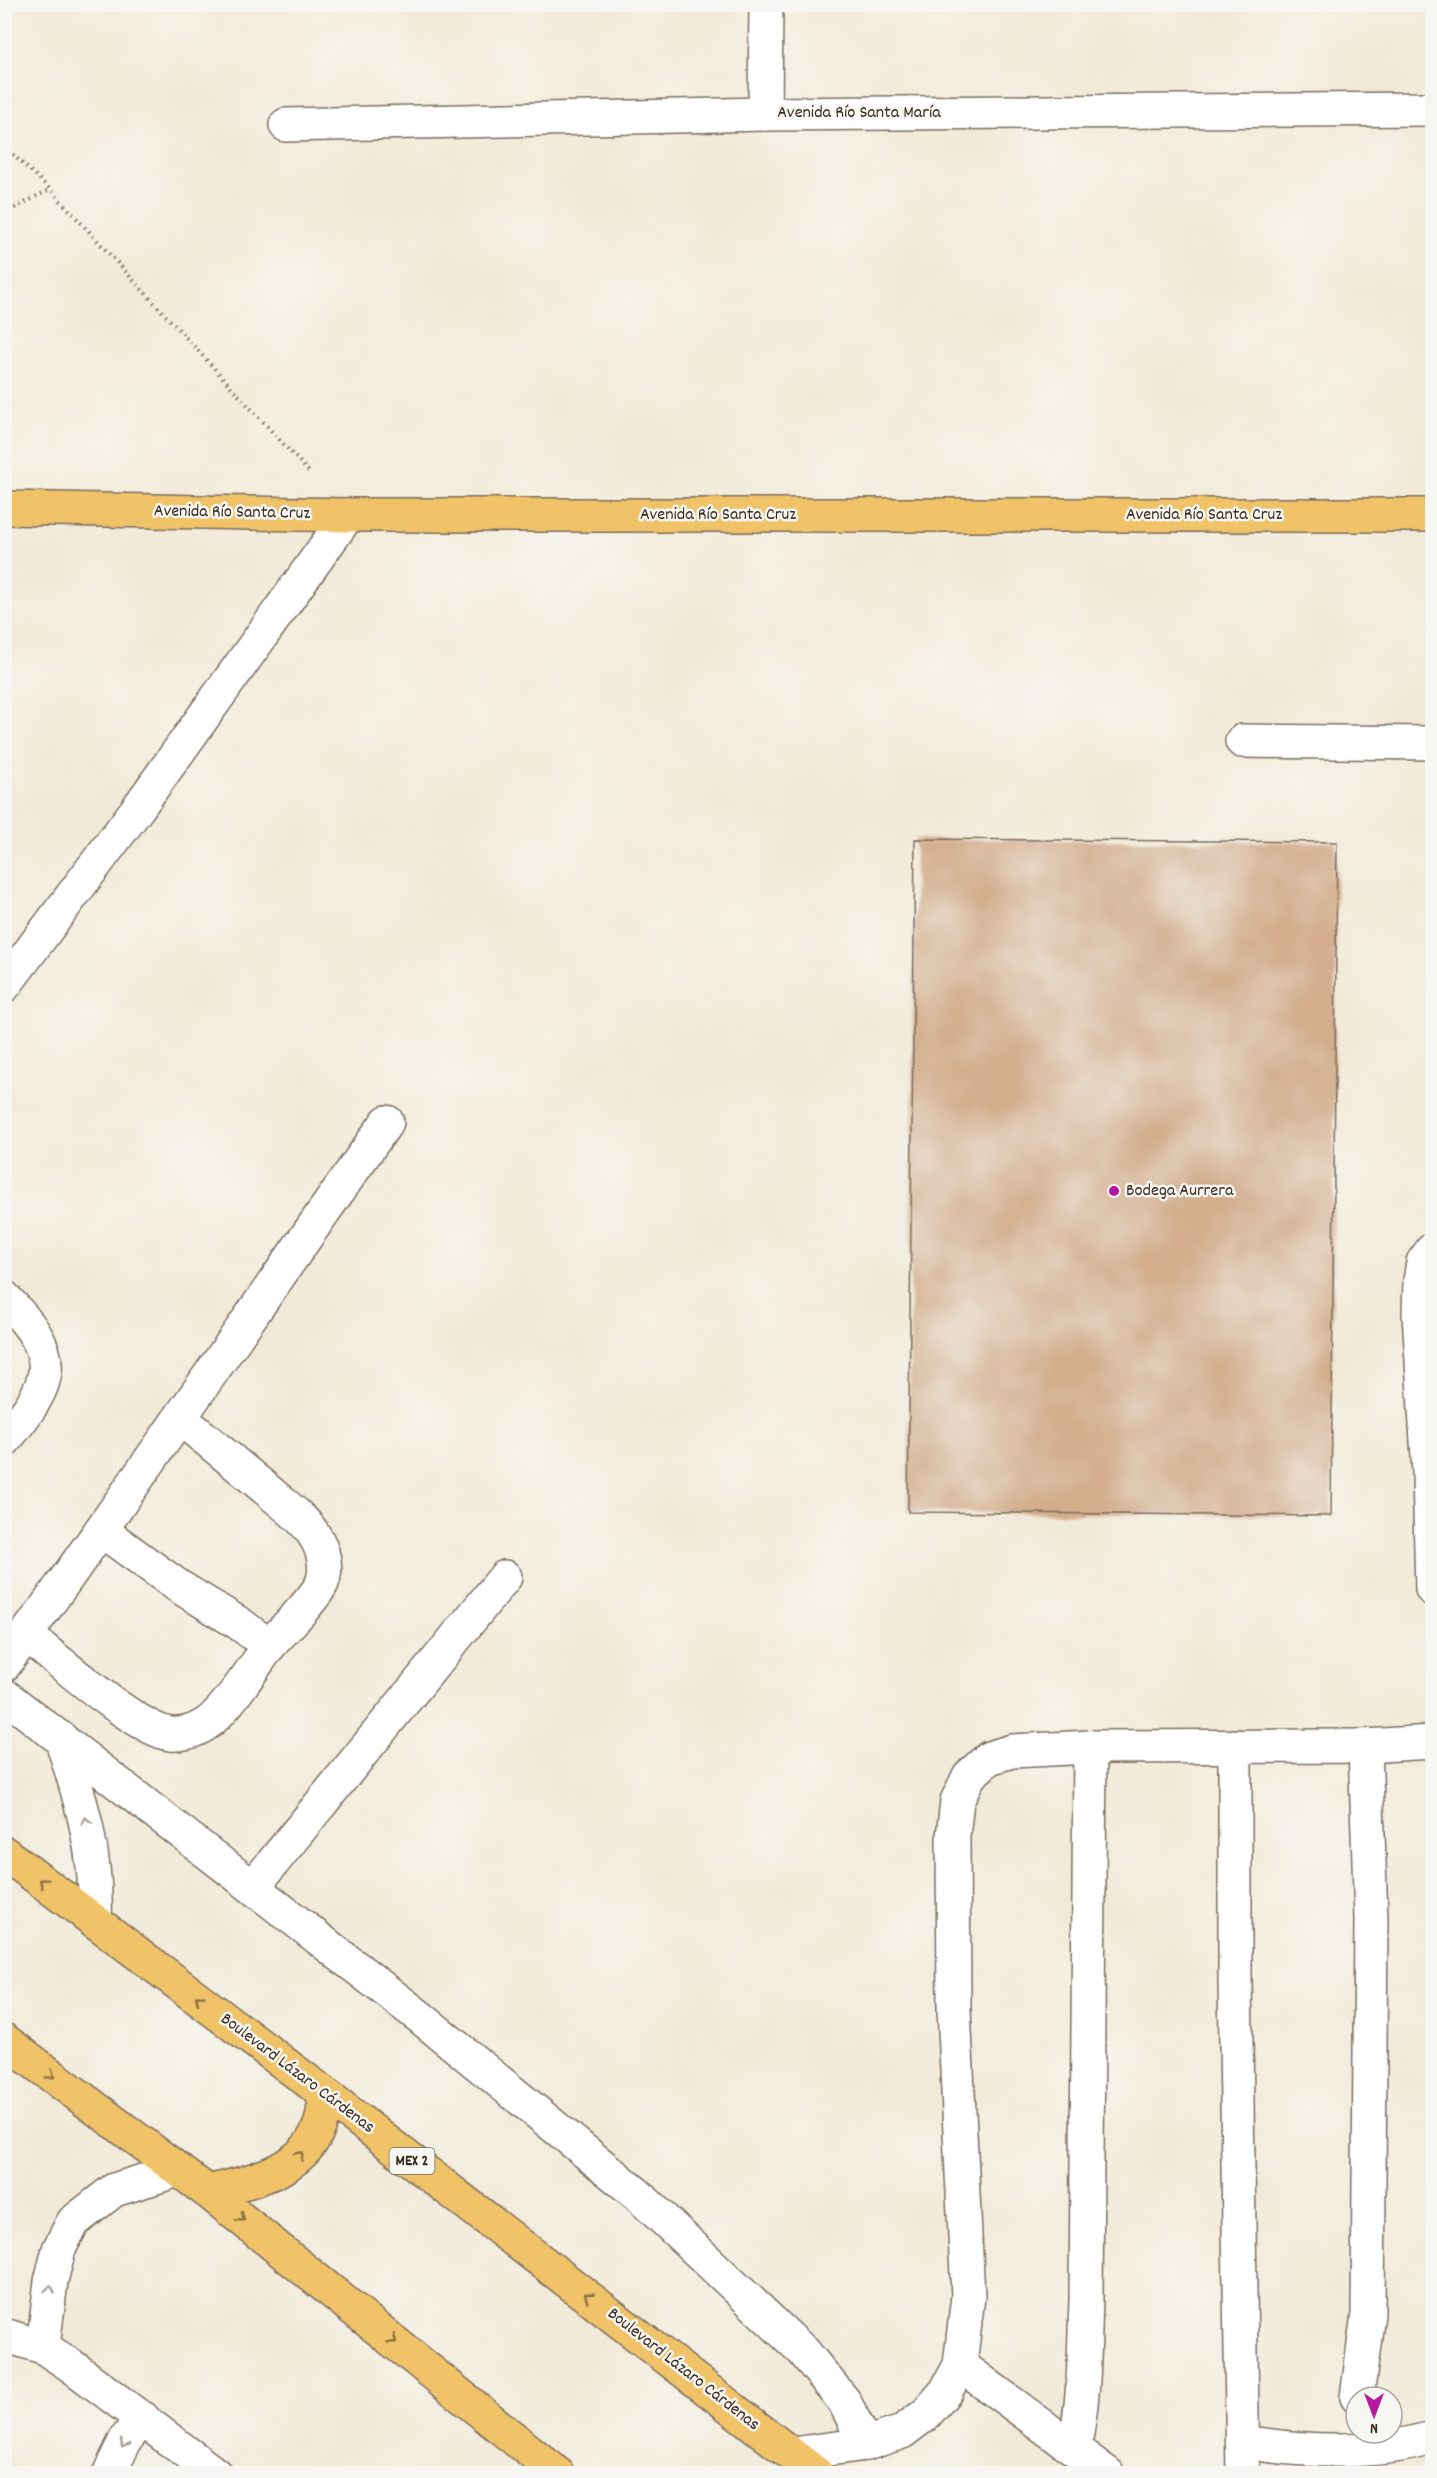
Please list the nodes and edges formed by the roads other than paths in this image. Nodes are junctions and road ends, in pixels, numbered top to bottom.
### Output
1 (766, 4) edge
2 (1432, 109) edge
3 (765, 114) junction
4 (286, 125) dead end
5 (4, 508) edge
6 (348, 515) junction
7 (1432, 515) edge
8 (1242, 741) dead end
9 (1432, 742) edge
10 (4, 987) edge
11 (387, 1122) dead end
12 (1432, 1250) edge
13 (4, 1297) edge
14 (180, 1418) junction
15 (4, 1441) edge
16 (102, 1532) junction
17 (505, 1577) dead end
18 (1432, 1589) edge
19 (26, 1635) junction
20 (269, 1646) junction
21 (4, 1665) edge
22 (4, 1695) edge
23 (61, 1738) junction
24 (1432, 1742) edge
25 (1235, 1746) junction
26 (1365, 1746) junction
27 (1090, 1747) junction
28 (4, 1853) edge
29 (253, 1887) junction
30 (95, 1921) junction
31 (4, 2040) edge
32 (325, 2094) junction
33 (178, 2170) junction
34 (208, 2192) junction
35 (4, 2335) edge
36 (43, 2347) junction
37 (960, 2365) junction
38 (1359, 2385) edge
39 (143, 2418) junction
40 (1344, 2436) edge
41 (1432, 2438) edge
42 (866, 2444) junction
43 (1074, 2448) junction
44 (1243, 2458) edge
45 (1332, 2462) edge
46 (805, 2464) edge
47 (109, 2474) edge
48 (215, 2474) edge
49 (558, 2474) edge
50 (1108, 2474) edge

1 - 3 street
2 - 3 street, Avenida Río Santa María
3 - 4 street, Avenida Río Santa María
5 - 6 main road, Avenida Río Santa Cruz
6 - 7 main road, Avenida Río Santa Cruz
6 - 10 street
8 - 9 street
11 - 14 street
12 - 18 street
13 - 15 street
14 - 16 street
14 - 20 street
16 - 19 street
16 - 20 street
17 - 29 street
19 - 20 street
19 - 21 street
22 - 23 street
23 - 29 street
30 -> 23 street
24 - 26 street
25 - 26 street
25 - 27 street
25 - 44 street
26 - 38 street
27 - 37 street
27 - 43 street
30 -> 28 main road, Boulevard Lázaro Cárdenas / MEX 2
29 - 42 street
32 -> 30 main road, Boulevard Lázaro Cárdenas / MEX 2
31 -> 33 main road
34 -> 32 main road
46 -> 32 main road, Boulevard Lázaro Cárdenas / MEX 2
33 - 34 main road
36 -> 33 street
34 -> 49 main road
35 - 36 street
36 - 39 street
37 - 42 street
37 - 43 street
39 -> 47 street
39 - 48 street
40 - 45 street
41 - 45 street
42 - 46 street
43 - 50 street
44 - 45 street

